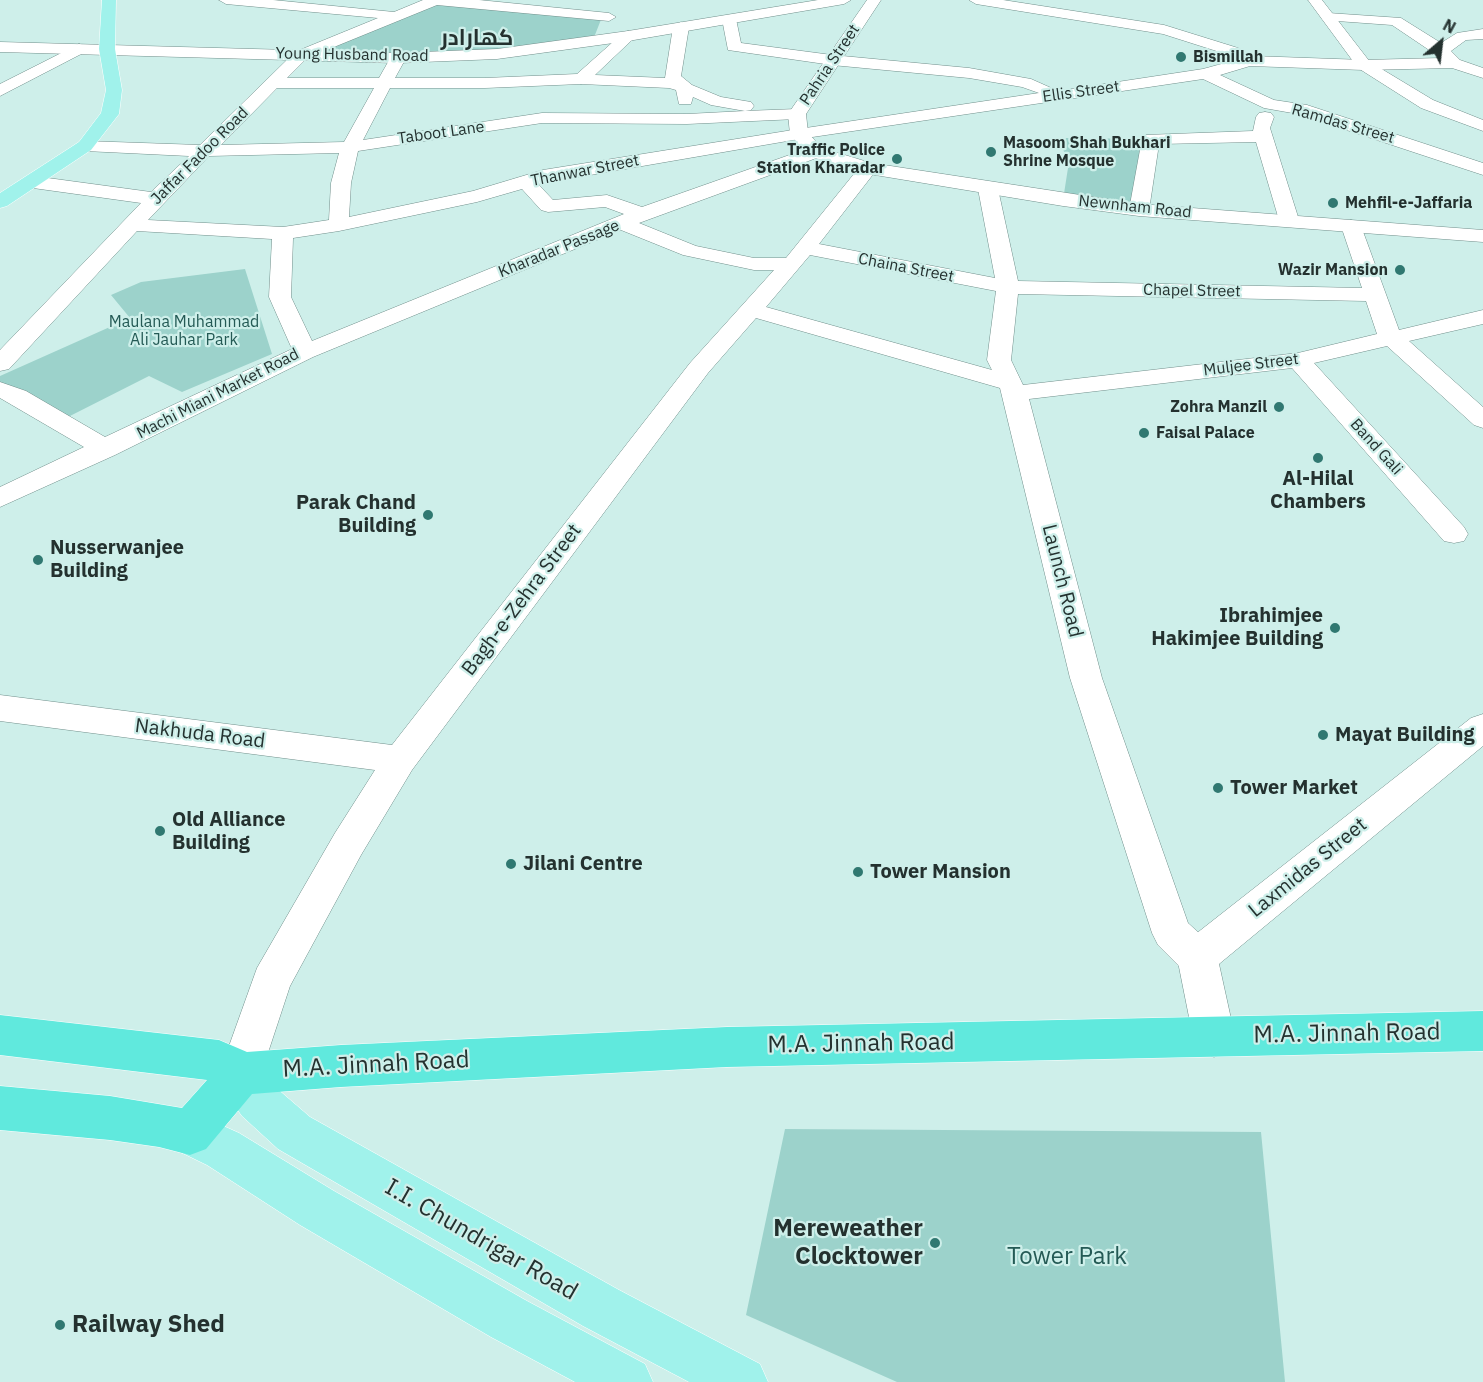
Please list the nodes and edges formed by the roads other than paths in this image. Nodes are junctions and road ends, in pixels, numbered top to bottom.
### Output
1 (109, 0) edge
2 (226, 0) edge
3 (435, 0) edge
4 (844, 0) edge
5 (874, 0) edge
6 (982, 0) edge
7 (1315, 0) edge
8 (620, 2) dead end
9 (306, 4) edge
10 (507, 4) edge
11 (393, 16) junction
12 (609, 17) junction
13 (1328, 17) junction
14 (729, 19) junction
15 (681, 27) junction
16 (1483, 34) edge
17 (628, 36) junction
18 (593, 40) junction
19 (0, 47) edge
20 (79, 49) junction
21 (107, 49) junction
22 (1441, 50) junction
23 (497, 54) junction
24 (301, 55) junction
25 (398, 58) junction
26 (832, 60) junction
27 (1249, 61) junction
28 (1454, 63) junction
29 (1364, 65) junction
30 (923, 69) junction
31 (1483, 73) edge
32 (1205, 74) junction
33 (581, 79) junction
34 (546, 81) junction
35 (272, 83) junction
36 (384, 83) junction
37 (485, 83) junction
38 (684, 86) junction
39 (0, 91) edge
40 (1061, 95) junction
41 (1270, 104) junction
42 (955, 111) junction
43 (542, 118) junction
44 (687, 119) junction
45 (799, 119) junction
46 (1483, 126) edge
47 (1264, 136) junction
48 (84, 146) junction
49 (350, 147) junction
50 (204, 151) junction
51 (815, 152) junction
52 (869, 168) junction
53 (1483, 169) edge
54 (33, 182) junction
55 (526, 182) junction
56 (988, 189) junction
57 (156, 199) junction
58 (0, 202) edge
59 (1139, 210) junction
60 (642, 214) junction
61 (1289, 220) junction
62 (622, 223) junction
63 (133, 225) junction
64 (339, 225) junction
65 (1351, 226) junction
66 (283, 232) junction
67 (1483, 236) edge
68 (798, 256) junction
69 (1008, 287) junction
70 (1376, 296) junction
71 (753, 310) junction
72 (1483, 317) edge
73 (1390, 337) junction
74 (305, 352) junction
75 (1298, 360) junction
76 (0, 364) edge
77 (1012, 388) junction
78 (0, 389) edge
79 (1483, 420) edge
80 (106, 449) junction
81 (0, 498) edge
82 (1454, 534) dead end
83 (0, 708) edge
84 (1483, 727) edge
85 (400, 760) junction
86 (1197, 957) junction
87 (1483, 1031) edge
88 (0, 1035) edge
89 (1214, 1037) junction
90 (241, 1074) junction
91 (0, 1108) edge
92 (190, 1133) junction
93 (627, 1382) edge
94 (742, 1382) edge

1 - 21 main road
2 - 9 street
3 - 10 street
3 - 11 street, Jaffar Fadoo Road
4 - 14 street, Young Husband Road
5 - 26 street, Pahria Street
6 - 27 street
7 - 13 street
8 - 12 street
9 - 11 street
10 - 12 street
11 - 24 street, Jaffar Fadoo Road
12 - 18 street
13 - 22 street
13 - 29 street
14 - 15 street, Young Husband Road
14 - 26 street
15 - 17 street, Young Husband Road
15 - 38 street
16 - 22 street
17 - 18 street, Young Husband Road
17 - 33 street
18 - 23 street, Young Husband Road
19 - 20 street, Young Husband Road
20 - 21 street, Young Husband Road
20 - 39 street
21 - 24 street, Young Husband Road
21 - 48 main road
22 - 28 street
23 - 25 street, Young Husband Road
23 - 37 street
24 - 25 street, Young Husband Road
24 - 35 street, Jaffar Fadoo Road
25 - 36 street
26 - 30 street
26 - 45 street, Pahria Street
27 - 29 street, Ellis Street
27 - 32 street, Ellis Street
28 - 29 street, Ellis Street
28 - 31 street
29 - 46 street
30 - 40 street
30 - 42 street
32 - 40 street, Ellis Street
32 - 41 street, Ramdas Street
33 - 34 street
33 - 38 street
34 - 37 street
34 - 43 street
35 - 36 street
35 - 50 street, Jaffar Fadoo Road
36 - 37 street
36 - 49 street
38 - 44 street
38 - 45 street
40 - 42 street, Ellis Street
41 - 47 street
41 - 53 street, Ramdas Street
42 - 45 street, Ellis Street
43 - 44 street, Taboot Lane
43 - 49 street, Taboot Lane
44 - 45 street, Taboot Lane
45 - 51 street
45 - 55 street, Thanwar Street
47 - 59 street
47 - 61 street
48 - 50 street, Taboot Lane
48 - 54 main road
49 - 50 street, Taboot Lane
49 - 64 street
50 - 57 street, Jaffar Fadoo Road
51 - 52 street, Newnham Road
51 - 60 street, Kharadar Passage
52 - 56 street, Newnham Road
52 - 68 street, Bagh-e-Zehra Street
54 - 57 street
54 - 58 main road
55 - 60 street
55 - 64 street, Thanwar Street
56 - 59 street, Newnham Road
56 - 69 street, Launch Road
57 - 63 street, Jaffar Fadoo Road
59 - 61 street, Newnham Road
60 - 62 street, Kharadar Passage
61 - 65 street, Newnham Road
62 - 68 street, Chaina Street
62 - 74 street, Kharadar Passage
63 - 66 street
63 - 76 street, Jaffar Fadoo Road
64 - 66 street
65 - 67 street, Newnham Road
65 - 70 street
66 - 74 street, Machi Miani Market Road
68 - 69 street, Chaina Street
68 - 71 street, Bagh-e-Zehra Street
69 - 70 street, Chapel Street
69 - 77 street, Launch Road
70 - 73 street
71 - 77 street, Muljee Street
71 - 85 street, Bagh-e-Zehra Street
72 - 73 street, Muljee Street
73 - 75 street, Muljee Street
73 - 79 street
74 - 80 street, Machi Miani Market Road
75 - 77 street, Muljee Street
75 - 82 street, Band Gali
77 - 86 street, Launch Road
78 - 80 street
80 - 81 street, Machi Miani Market Road
83 - 85 street, Nakhuda Road
84 - 86 street, Laxmidas Street
85 - 90 street, Bagh-e-Zehra Street
86 - 89 street
87 - 89 highway, M.A. Jinnah Road
88 - 90 highway
89 - 90 highway, M.A. Jinnah Road
90 - 92 highway
90 - 94 main road, I.I. Chundrigar Road
91 - 92 highway
92 - 93 main road

